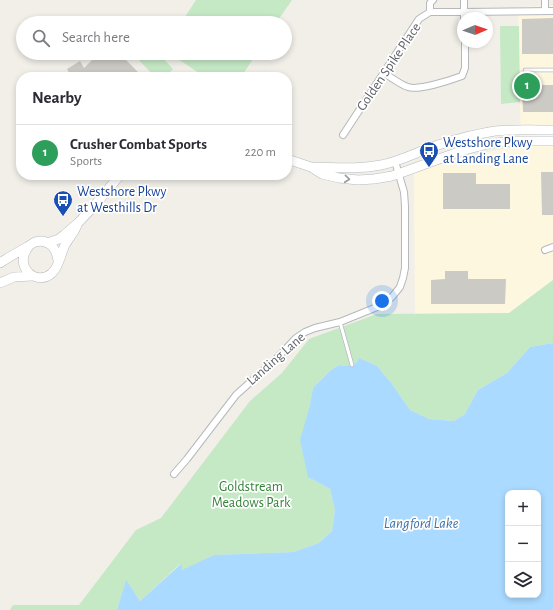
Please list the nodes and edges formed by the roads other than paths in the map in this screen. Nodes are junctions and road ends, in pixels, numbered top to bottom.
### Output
1 (432, 0) edge
2 (464, 0) edge
3 (545, 0) edge
4 (545, 11) junction
5 (553, 11) edge
6 (430, 12) junction
7 (464, 12) edge
8 (457, 14) edge
9 (493, 14) edge
10 (465, 48) edge
11 (525, 70) dead end
12 (553, 70) edge
13 (384, 73) junction
14 (553, 130) edge
15 (343, 135) dead end
16 (553, 141) edge
17 (292, 161) edge
18 (395, 161) junction
19 (310, 167) junction
20 (398, 174) junction
21 (116, 180) edge
22 (78, 223) junction
23 (46, 242) junction
24 (29, 246) junction
25 (553, 247) edge
26 (545, 250) dead end
27 (58, 261) junction
28 (0, 263) edge
29 (32, 276) junction
30 (0, 283) edge
31 (340, 322) junction
32 (352, 365) dead end
33 (174, 474) dead end

1 - 6 street, Golden Spike Place
2 - 7 street
3 - 4 street
4 - 5 street
4 - 9 street
6 - 8 street
6 - 13 street, Golden Spike Place
10 - 13 street
11 - 12 lane
13 - 15 street, Golden Spike Place
14 - 18 main road
16 - 20 main road
17 - 19 main road
18 - 19 main road
18 - 20 street, Landing Lane
19 -> 20 main road
20 - 31 street, Landing Lane
21 - 22 main road
22 - 23 main road
22 - 27 main road
23 - 24 main road
23 - 27 main road
24 - 28 main road
24 - 29 main road
25 - 26 street
27 - 29 main road
29 - 30 main road
31 - 32 lane
31 - 33 street, Landing Lane

